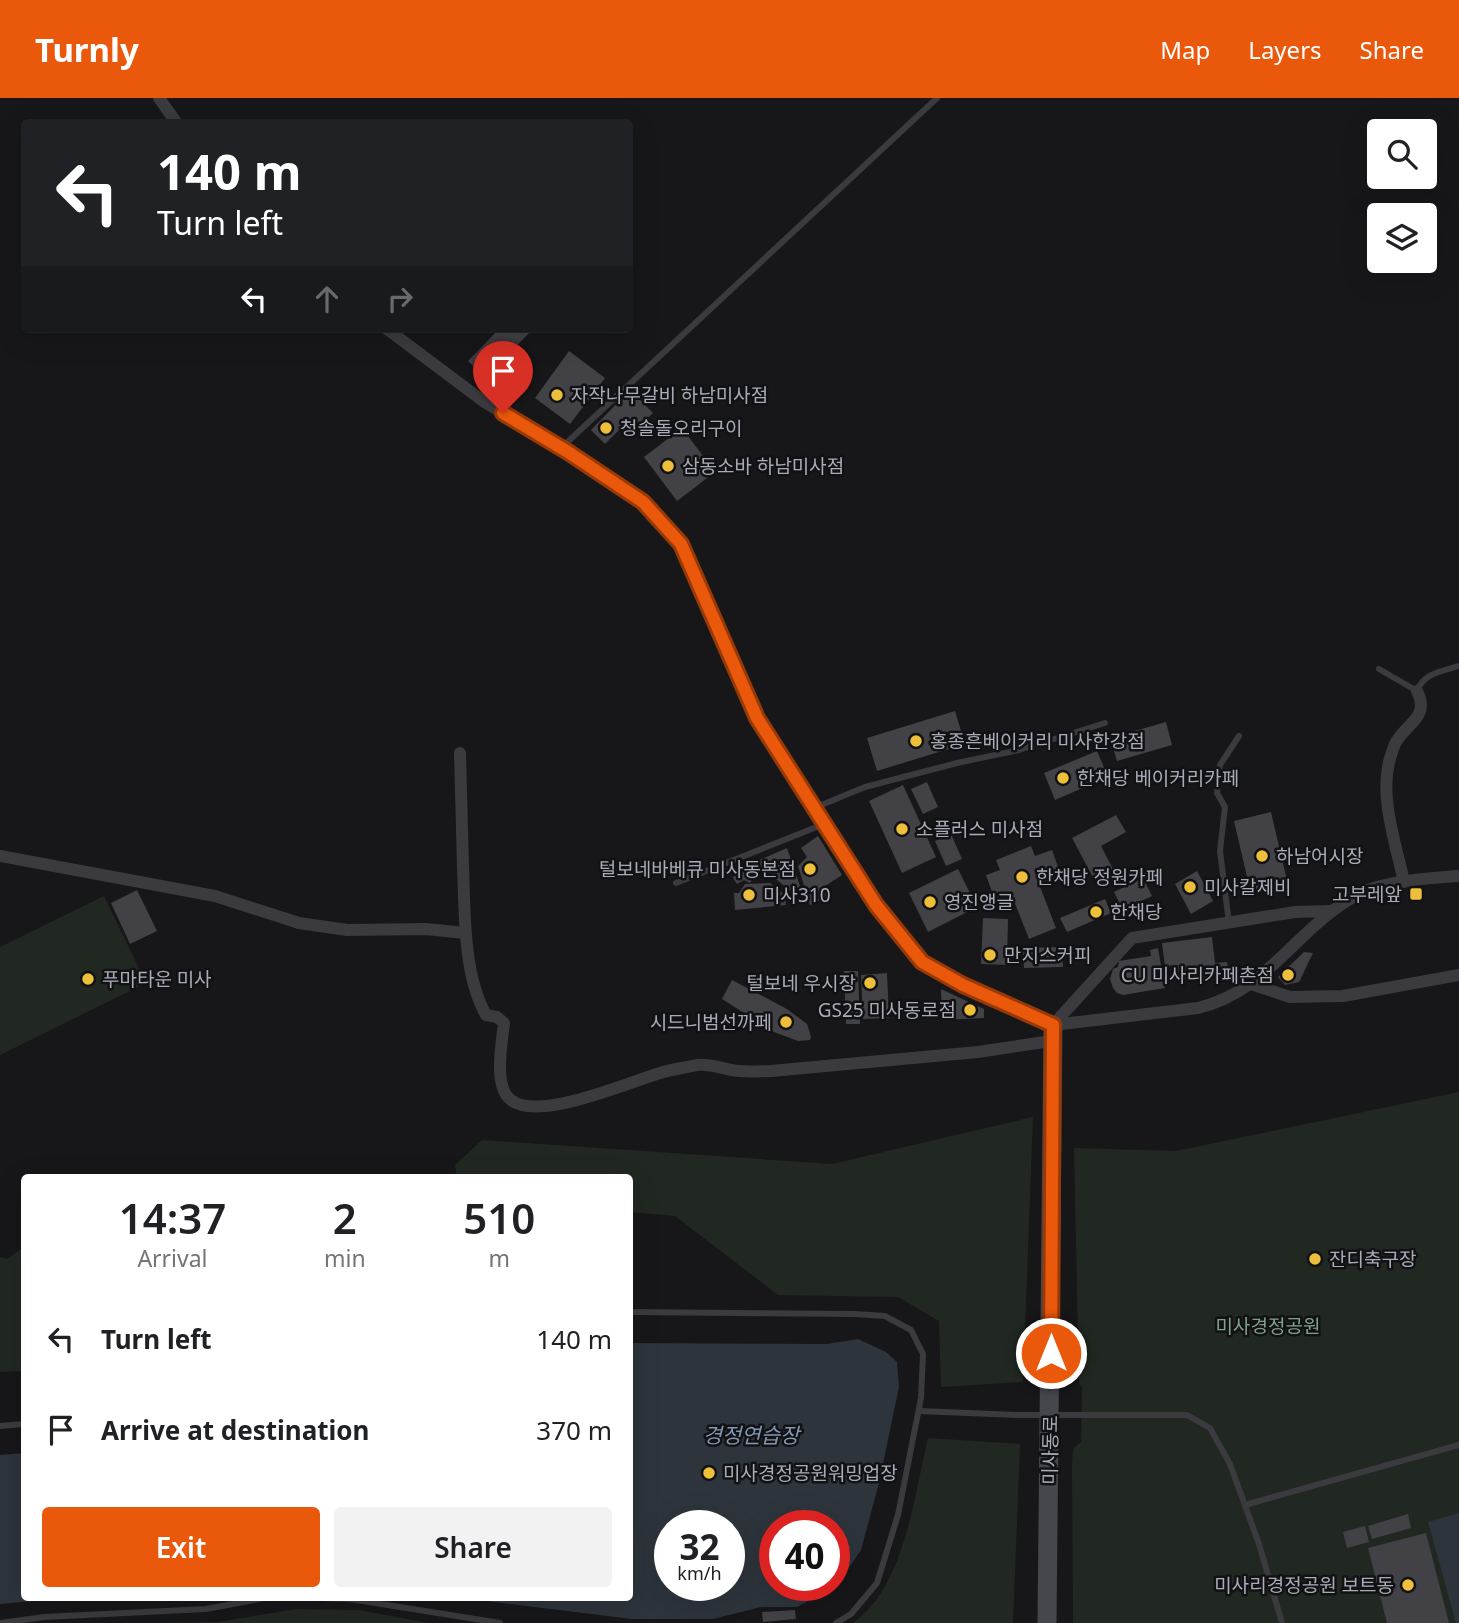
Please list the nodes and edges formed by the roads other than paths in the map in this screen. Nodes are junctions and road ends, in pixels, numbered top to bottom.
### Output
1 (159, 98) edge
2 (937, 98) edge
3 (174, 119) edge
4 (392, 333) edge
5 (561, 448) junction
6 (1459, 666) edge
7 (1379, 669) dead end
8 (1417, 691) junction
9 (1105, 723) dead end
10 (1239, 736) dead end
11 (460, 753) dead end
12 (814, 808) junction
13 (824, 824) junction
14 (0, 856) edge
15 (1459, 876) edge
16 (1404, 882) junction
17 (676, 883) dead end
18 (1330, 911) junction
19 (1229, 923) junction
20 (465, 933) junction
21 (1459, 975) edge
22 (1251, 984) junction
23 (1052, 1033) junction
24 (633, 1312) edge
25 (919, 1411) junction
26 (1051, 1415) junction
27 (21, 1424) edge
28 (0, 1426) edge
29 (1459, 1446) edge
30 (1245, 1505) junction
31 (249, 1601) edge
32 (362, 1601) edge
33 (1, 1623) edge
34 (500, 1623) edge
35 (836, 1623) edge
36 (1047, 1623) edge
37 (1282, 1623) edge

1 - 3 street
2 - 5 lane
4 - 5 street
5 - 12 street
6 - 8 lane
7 - 8 lane
8 - 16 street
9 - 12 lane
10 - 19 lane
11 - 20 street
12 - 13 street
13 - 17 lane
13 - 23 street
14 - 20 street
15 - 16 street
16 - 18 street
18 - 19 street
18 - 22 street
19 - 23 street
20 - 23 street
21 - 22 street
22 - 23 street
23 - 26 street, 미사동로
24 - 25 lane
25 - 26 lane
25 - 35 lane
26 - 30 lane
26 - 36 street, 미사동로
27 - 28 lane
29 - 30 lane
30 - 37 lane
31 - 33 lane
32 - 34 lane

